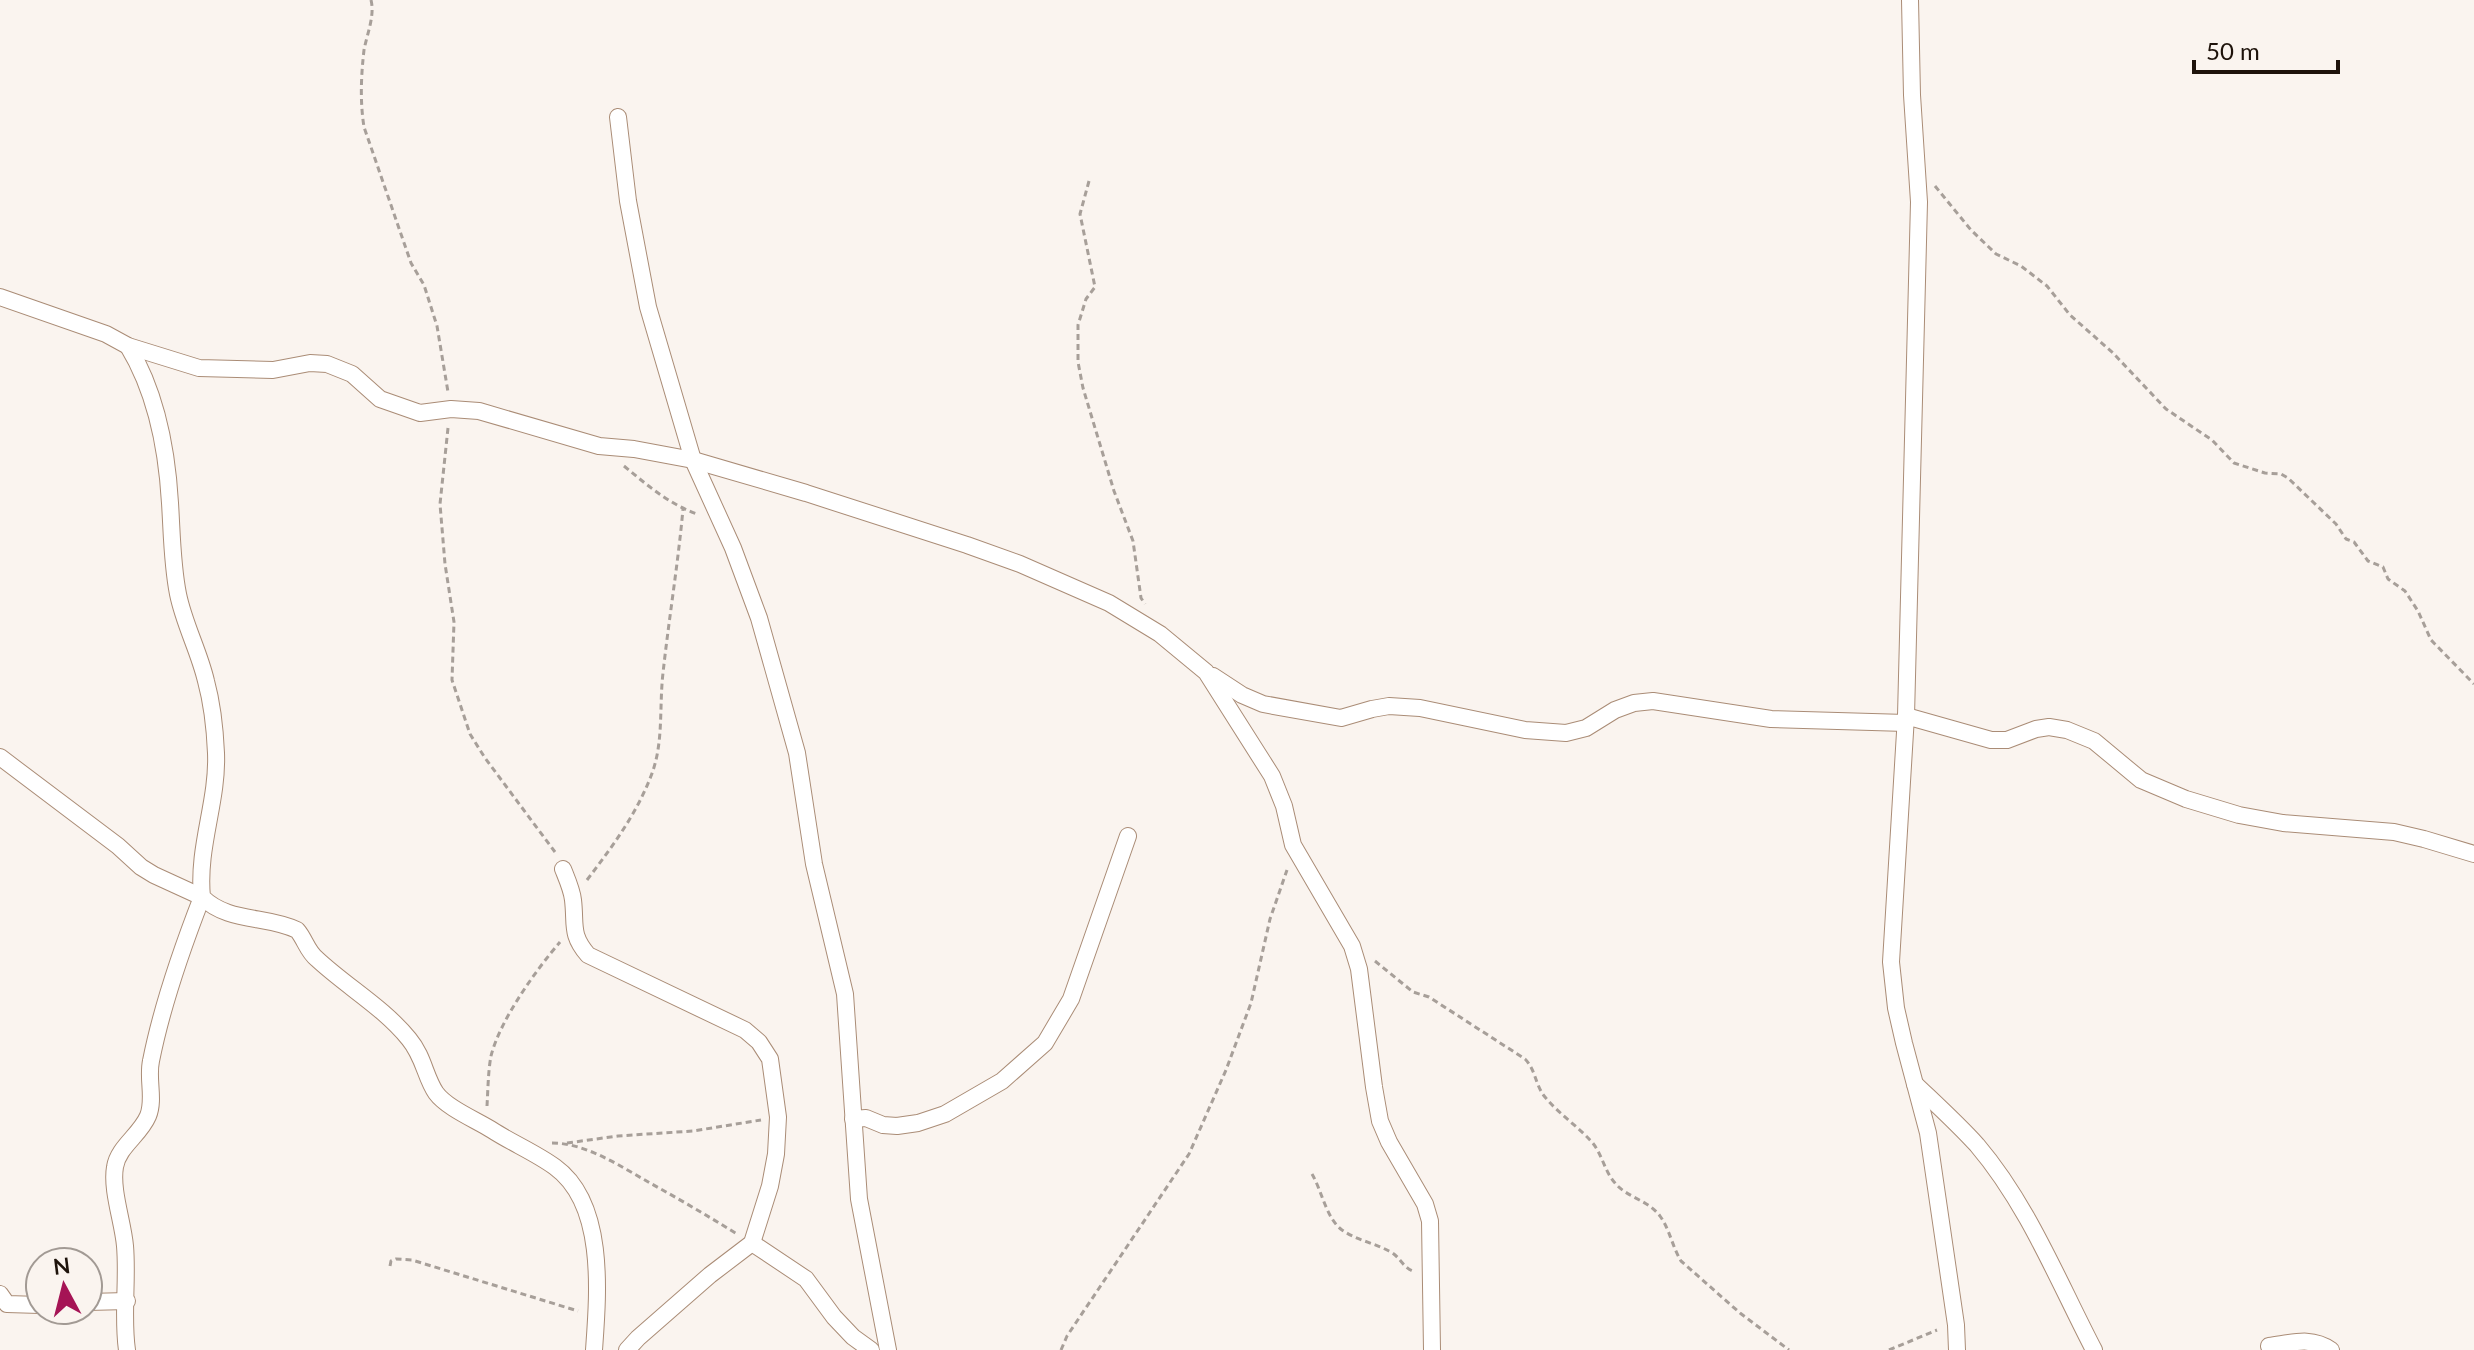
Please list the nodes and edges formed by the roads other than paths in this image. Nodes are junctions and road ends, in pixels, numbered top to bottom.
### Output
1 (1910, 0) edge
2 (618, 117) dead end
3 (0, 297) edge
4 (128, 346) junction
5 (693, 460) junction
6 (1206, 672) junction
7 (1906, 720) junction
8 (0, 757) edge
9 (1128, 836) dead end
10 (2474, 854) edge
11 (563, 869) road end
12 (202, 897) junction
13 (1914, 1082) junction
14 (853, 1119) junction
15 (752, 1243) junction
16 (0, 1294) edge
17 (127, 1301) junction
18 (104, 1302) edge
19 (24, 1306) edge
20 (2269, 1346) dead end
21 (127, 1350) edge
22 (594, 1350) edge
23 (627, 1350) edge
24 (871, 1350) edge
25 (888, 1350) edge
26 (1432, 1350) edge
27 (1957, 1350) edge
28 (2094, 1350) edge
29 (2331, 1350) edge

1 - 7 street
2 - 5 street
3 - 4 street
4 - 5 street
4 - 12 street
5 - 6 street
5 - 14 street
6 - 7 street
6 - 26 street
7 - 10 street
7 - 13 street
8 - 12 street
9 - 14 street
11 - 15 street
12 - 17 street
12 - 22 street
13 - 27 street
13 - 28 street
14 - 25 street
15 - 23 street
15 - 24 street
16 - 19 street
17 - 18 street
17 - 21 street
20 - 29 street

